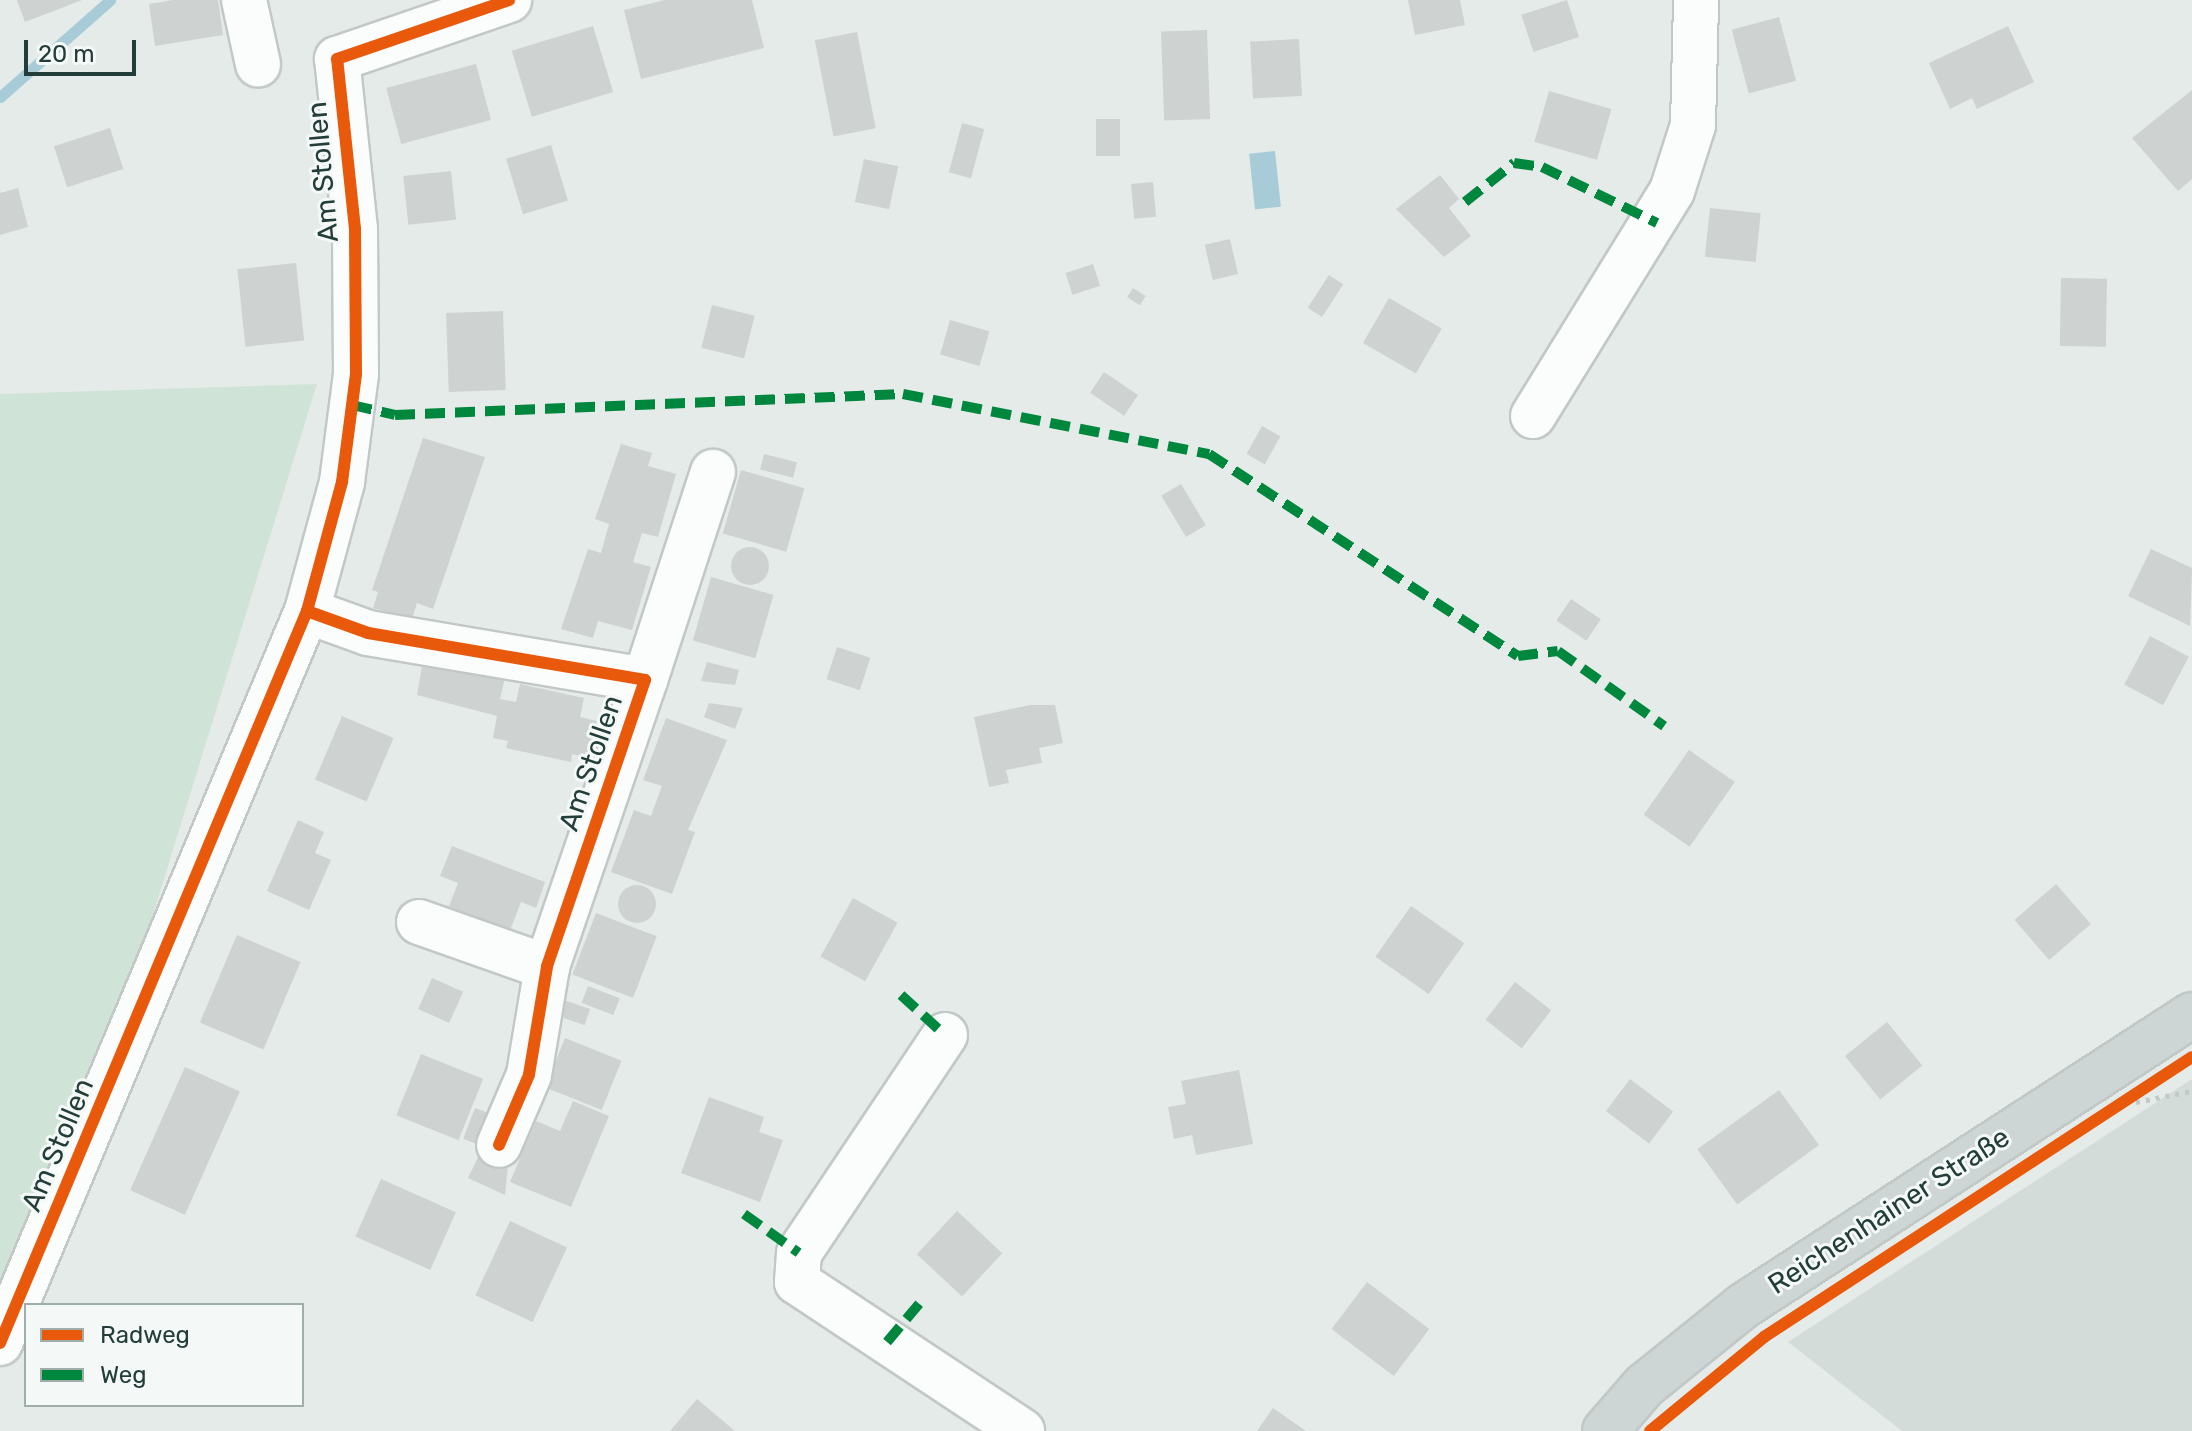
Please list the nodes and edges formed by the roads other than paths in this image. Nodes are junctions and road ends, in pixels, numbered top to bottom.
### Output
1 (244, 0) edge
2 (509, 0) edge
3 (1696, 0) edge
4 (258, 64) dead end
5 (1533, 416) dead end
6 (713, 472) dead end
7 (307, 611) junction
8 (645, 680) junction
9 (419, 922) dead end
10 (547, 967) junction
11 (2192, 1015) edge
12 (945, 1035) dead end
13 (499, 1145) dead end
14 (0, 1343) edge
15 (1022, 1431) edge
16 (1605, 1431) edge

1 - 4 street
2 - 7 street, Am Stollen
3 - 5 street
6 - 8 street, Am Stollen
7 - 8 street, Am Stollen
7 - 14 street, Am Stollen
8 - 10 street, Am Stollen
9 - 10 street
10 - 13 street, Am Stollen
11 - 16 main road, Reichenhainer Straße
12 - 15 street

